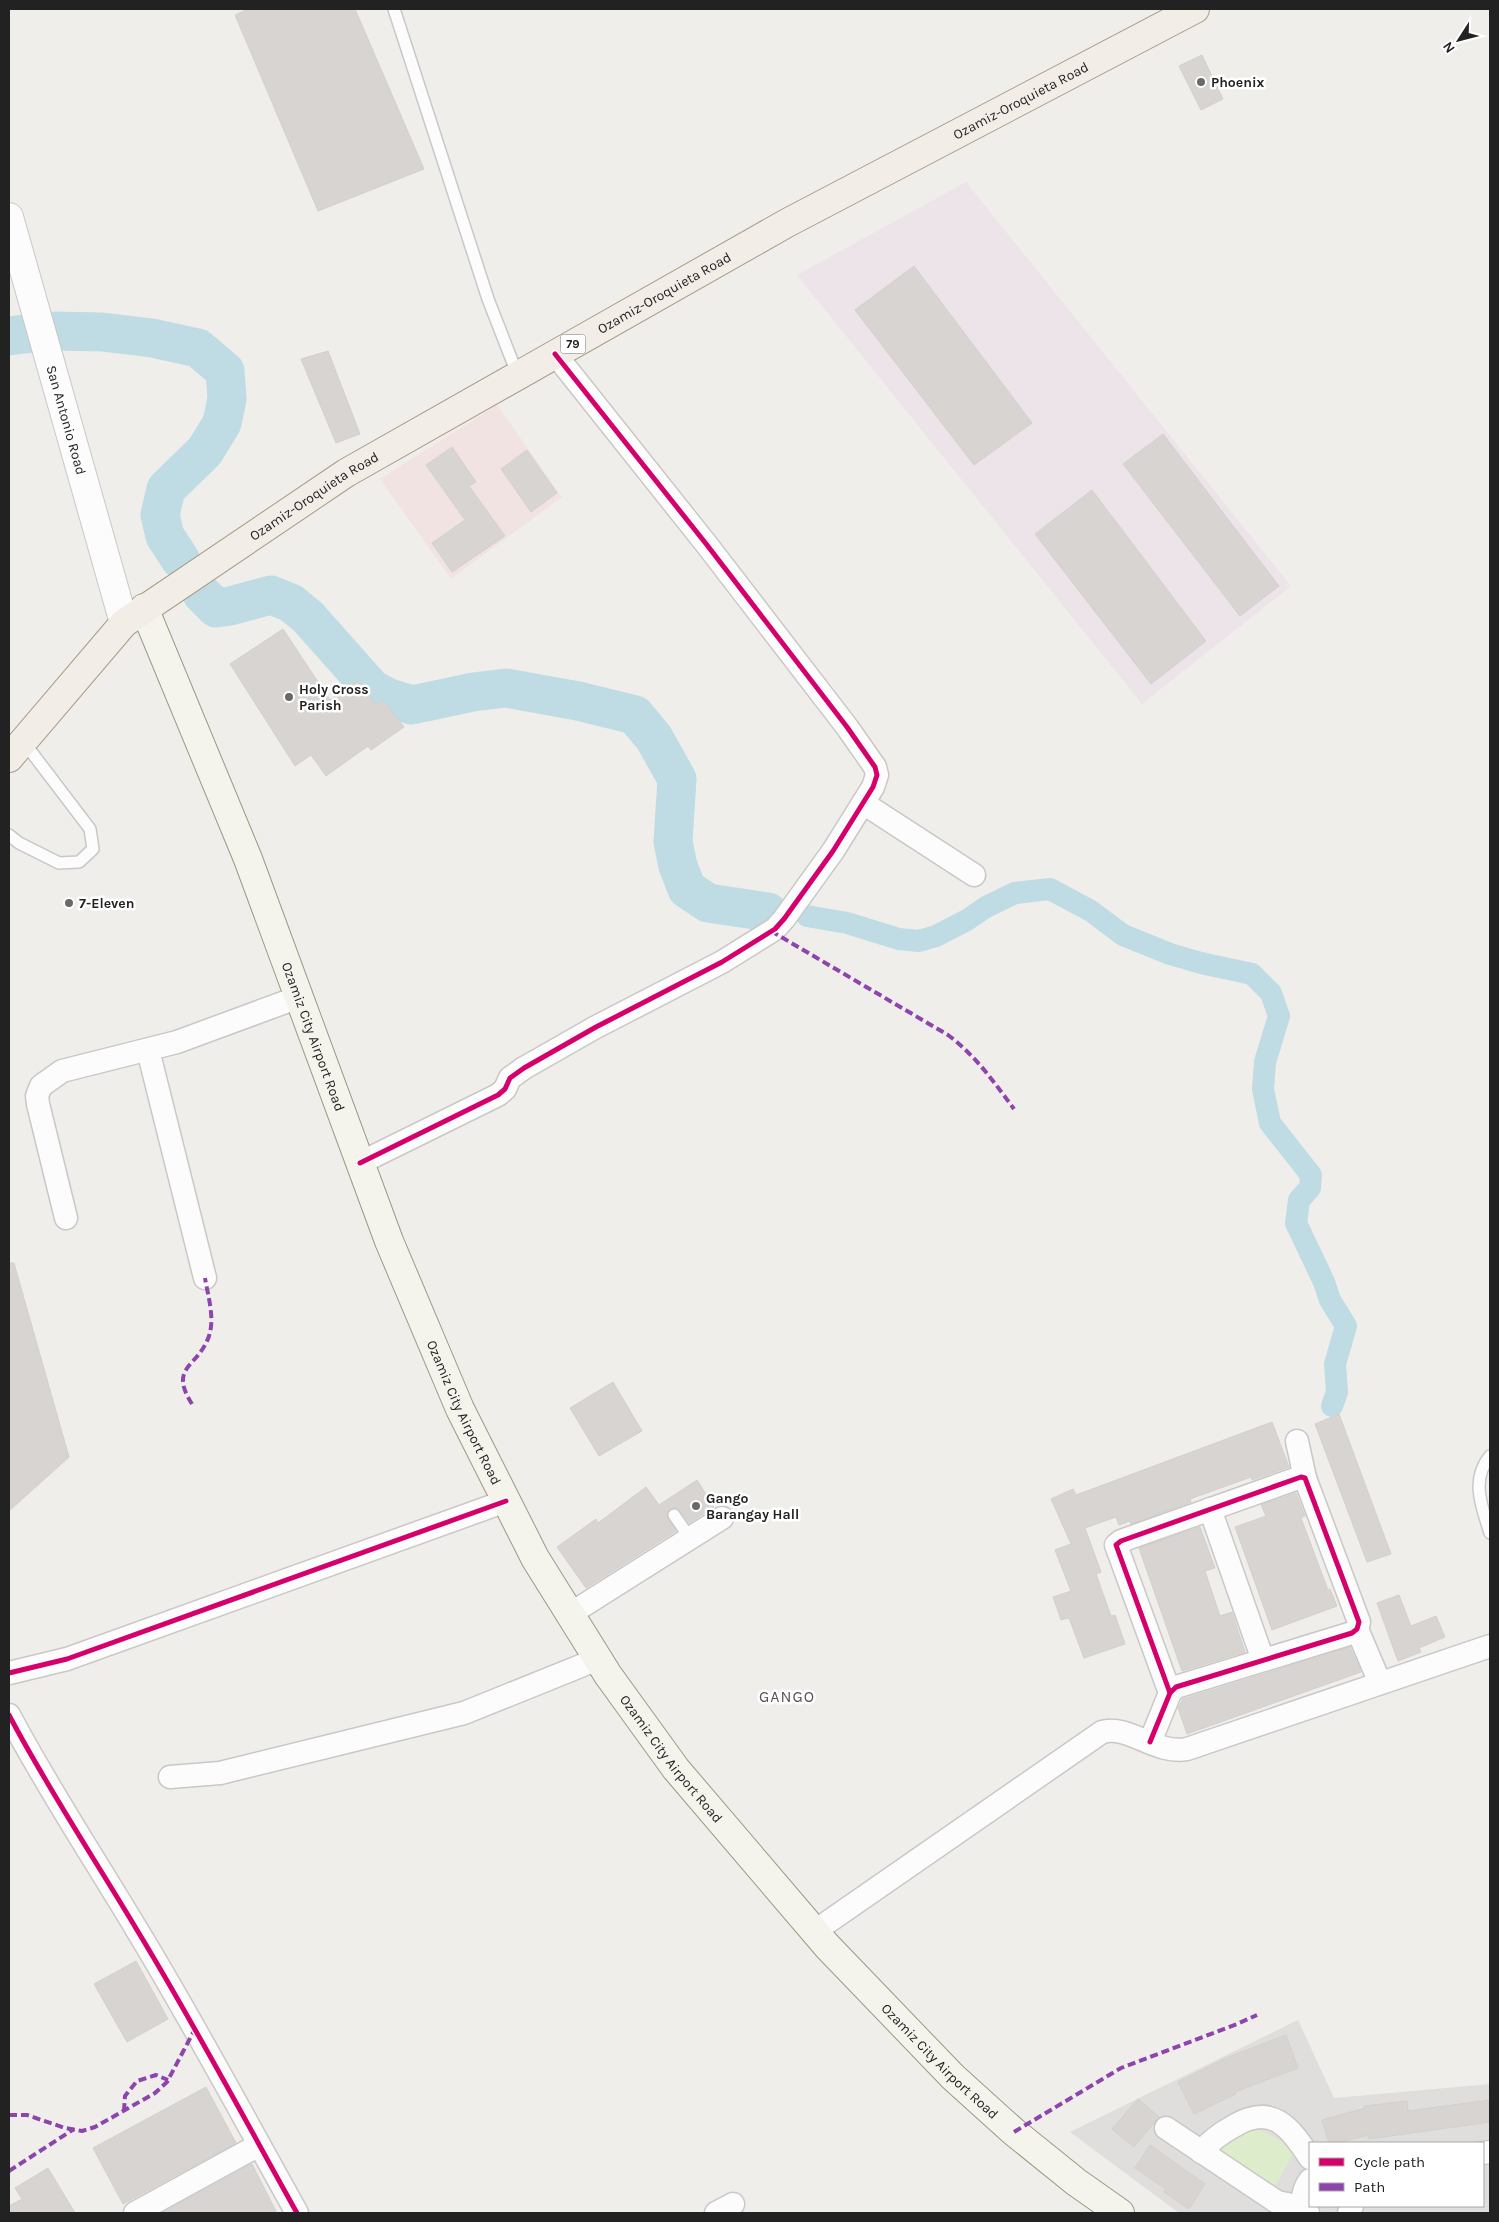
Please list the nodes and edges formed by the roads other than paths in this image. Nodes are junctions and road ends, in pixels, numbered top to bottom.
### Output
1 (394, 9) edge
2 (1195, 9) edge
3 (9, 216) edge
4 (555, 354) junction
5 (518, 376) junction
6 (134, 616) junction
7 (16, 750) edge
8 (862, 803) junction
9 (9, 835) edge
10 (974, 875) dead end
11 (298, 996) junction
12 (148, 1050) junction
13 (360, 1163) junction
14 (66, 1218) dead end
15 (205, 1278) dead end
16 (1297, 1440) dead end
17 (1490, 1456) edge
18 (1305, 1478) junction
19 (506, 1501) junction
20 (1210, 1509) junction
21 (674, 1515) dead end
22 (722, 1518) dead end
23 (1490, 1533) edge
24 (690, 1538) junction
25 (570, 1614) junction
26 (1357, 1630) junction
27 (1490, 1646) edge
28 (598, 1659) junction
29 (1263, 1660) junction
30 (9, 1673) edge
31 (1380, 1683) junction
32 (1170, 1694) junction
33 (9, 1715) edge
34 (1150, 1742) junction
35 (170, 1777) dead end
36 (815, 1931) junction
37 (1166, 2128) dead end
38 (259, 2146) junction
39 (1202, 2152) junction
40 (1309, 2157) edge
41 (1309, 2182) edge
42 (1306, 2209) edge
43 (135, 2213) edge
44 (297, 2213) edge
45 (1120, 2213) edge

1 - 5 lane
2 - 4 main road, Ozamiz-Oroquieta Road / 79
3 - 6 street, San Antonio Road
4 - 5 main road, Ozamiz-Oroquieta Road / 79
4 - 8 street
5 - 6 main road, Ozamiz-Oroquieta Road / 79
6 - 7 main road, Ozamiz-Oroquieta Road / 79
6 - 11 main road, Ozamiz City Airport Road
7 - 9 lane
8 - 10 street
8 - 13 street
11 - 12 street
11 - 13 main road, Ozamiz City Airport Road
12 - 14 street
12 - 15 street
13 - 19 main road, Ozamiz City Airport Road
16 - 18 street
17 - 23 lane
18 - 20 street
18 - 26 street
19 - 25 main road, Ozamiz City Airport Road
19 - 30 street
20 - 29 street
20 - 32 street
21 - 24 lane
22 - 24 street
24 - 25 street
25 - 28 main road, Ozamiz City Airport Road
26 - 29 street
26 - 31 street
27 - 31 street
28 - 35 street
28 - 36 main road, Ozamiz City Airport Road
29 - 32 street
31 - 34 street
32 - 34 street
33 - 38 street
34 - 36 street
36 - 45 main road, Ozamiz City Airport Road
37 - 39 street
38 - 43 street
38 - 44 street
39 - 40 street
39 - 42 street
41 - 42 street

